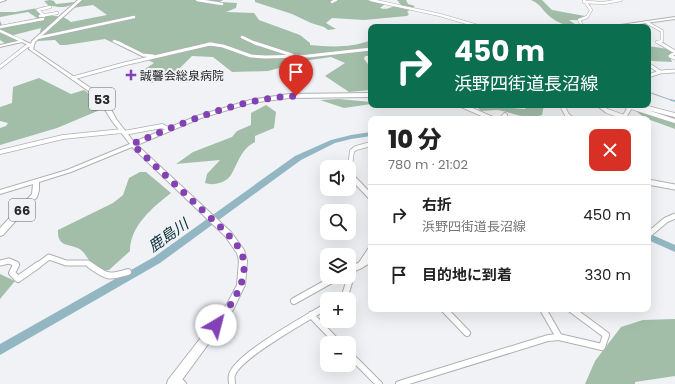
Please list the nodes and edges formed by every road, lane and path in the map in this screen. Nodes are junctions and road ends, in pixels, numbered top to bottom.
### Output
1 (5, 0) edge
2 (80, 0) edge
3 (197, 0) edge
4 (336, 0) edge
5 (371, 0) edge
6 (621, 0) edge
7 (0, 1) edge
8 (584, 1) edge
9 (332, 2) dead end
10 (222, 4) dead end
11 (60, 15) junction
12 (40, 16) dead end
13 (44, 16) junction
14 (134, 17) dead end
15 (675, 18) edge
16 (43, 19) dead end
17 (646, 22) junction
18 (471, 24) edge
19 (580, 24) edge
20 (631, 24) edge
21 (650, 24) edge
22 (651, 25) edge
23 (0, 27) edge
24 (0, 31) edge
25 (37, 38) junction
26 (242, 38) dead end
27 (22, 41) junction
28 (114, 41) dead end
29 (31, 45) junction
30 (0, 46) edge
31 (368, 49) edge
32 (675, 53) edge
33 (295, 56) junction
34 (156, 57) junction
35 (675, 58) edge
36 (651, 66) edge
37 (0, 67) edge
38 (675, 71) edge
39 (660, 72) junction
40 (651, 75) edge
41 (73, 78) junction
42 (368, 94) edge
43 (468, 108) edge
44 (604, 108) edge
45 (635, 108) edge
46 (647, 108) edge
47 (675, 115) edge
48 (486, 116) edge
49 (619, 116) edge
50 (675, 121) edge
51 (168, 129) junction
52 (123, 132) junction
53 (132, 144) junction
54 (368, 145) edge
55 (0, 152) edge
56 (36, 182) junction
57 (651, 183) edge
58 (675, 187) edge
59 (0, 192) edge
60 (368, 194) edge
61 (675, 216) edge
62 (651, 232) edge
63 (0, 233) edge
64 (368, 253) edge
65 (368, 261) edge
66 (0, 263) edge
67 (360, 264) junction
68 (356, 267) edge
69 (128, 272) dead end
70 (324, 284) edge
71 (294, 301) dead end
72 (320, 310) edge
73 (447, 312) edge
74 (545, 312) edge
75 (575, 312) edge
76 (311, 316) junction
77 (467, 333) dead end
78 (331, 336) edge
79 (559, 337) junction
80 (356, 361) edge
81 (177, 382) edge
82 (232, 384) edge
83 (378, 384) edge
84 (399, 384) edge

1 - 7 street
2 - 11 main road
3 - 10 street
4 - 9 street
5 - 18 street
6 - 8 street
8 - 19 street
11 - 13 street
11 - 13 street
11 - 25 main road
12 - 13 street
14 - 25 street
15 - 17 main road
16 - 23 street
17 - 20 main road
17 - 21 street
22 - 32 street
24 - 27 street
25 - 29 main road
26 - 33 street
27 - 29 street
27 - 30 street
28 - 34 street
29 - 37 street
29 - 41 main road, 53
31 - 33 street
32 - 35 street
33 - 34 street
34 - 41 street
36 - 39 street
38 - 39 street
39 - 40 street
41 - 52 main road, 53
42 - 51 main road, 66
43 - 48 street
44 - 49 street
45 - 50 street
46 - 47 street
51 - 52 street
51 - 53 main road, 66
52 - 53 main road, 53
52 - 55 street
53 - 56 main road, 66
53 - 81 main road, 53
54 - 60 street
56 - 59 main road, 66
56 - 63 main road, 66
57 - 58 street
61 - 62 street
64 - 67 street
65 - 67 street
66 - 69 street
67 - 68 street
70 - 71 street
72 - 76 street
73 - 77 street
74 - 79 street
75 - 79 street
76 - 78 street
76 - 82 street
79 - 84 street
80 - 83 street

